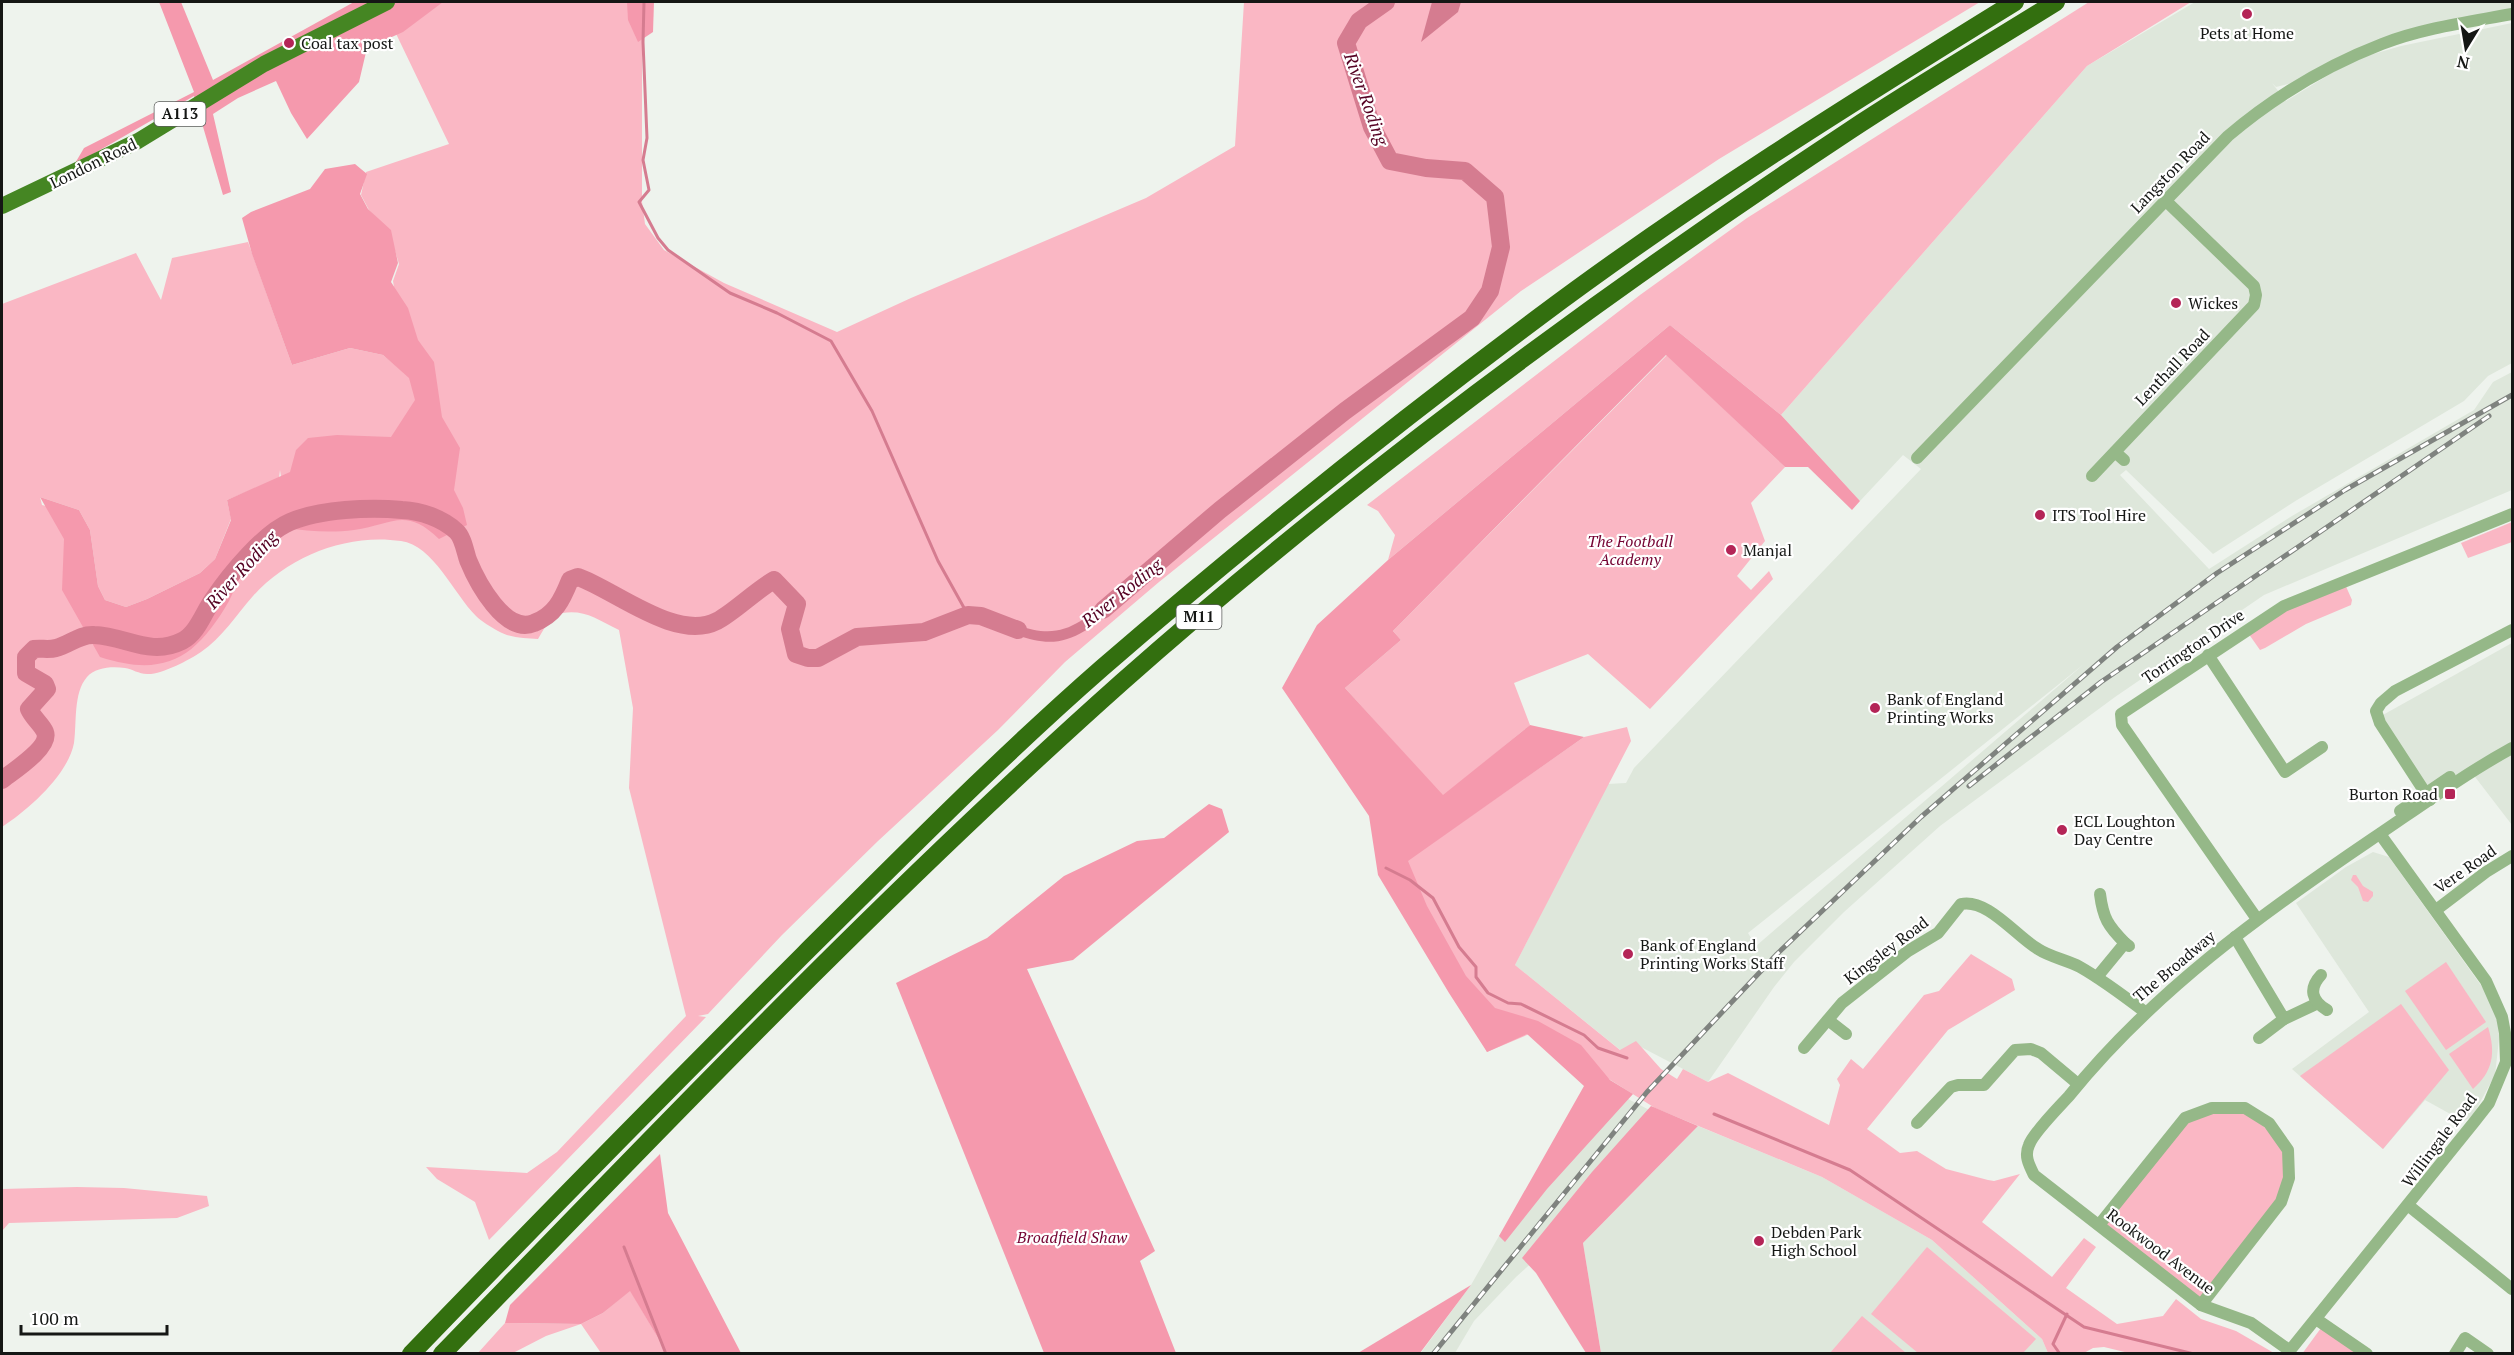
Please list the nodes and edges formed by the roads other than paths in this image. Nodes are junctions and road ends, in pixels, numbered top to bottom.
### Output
1 (387, 2) edge
2 (2015, 2) edge
3 (2056, 2) edge
4 (2512, 14) edge
5 (2165, 200) junction
6 (2, 206) edge
7 (1917, 458) dead end
8 (2092, 476) dead end
9 (2512, 514) edge
10 (2512, 630) edge
11 (2208, 655) junction
12 (2512, 740) edge
13 (2322, 747) dead end
14 (2512, 748) edge
15 (2428, 796) junction
16 (2380, 834) junction
17 (2512, 856) edge
18 (2100, 894) dead end
19 (2436, 910) junction
20 (2257, 919) junction
21 (2235, 937) junction
22 (2321, 975) dead end
23 (2097, 977) junction
24 (2145, 1012) junction
25 (2284, 1019) junction
26 (1828, 1020) junction
27 (1846, 1034) dead end
28 (2259, 1038) dead end
29 (1804, 1048) dead end
30 (2509, 1063) edge
31 (2078, 1084) junction
32 (1917, 1123) dead end
33 (2027, 1159) joint
34 (2409, 1206) junction
35 (2099, 1225) junction
36 (2512, 1289) edge
37 (2201, 1305) junction
38 (2316, 1318) junction
39 (2288, 1352) edge
40 (411, 1353) edge
41 (442, 1353) edge
42 (2367, 1353) edge
43 (2455, 1353) edge
44 (2487, 1353) edge

1 - 6 main road, London Road / A113
2 - 40 highway, M11
3 - 41 highway, M11
4 - 5 street, Langston Road
5 - 7 street, Langston Road
5 - 8 street, Lenthall Road
9 - 11 street, Torrington Drive
10 - 15 street
11 - 13 street
11 - 20 street, Torrington Drive
12 - 15 street, The Broadway
14 - 15 street, The Broadway
15 - 16 street, The Broadway
16 - 19 street, Willingale Road
16 - 20 street, The Broadway
17 - 19 street, Vere Road
18 - 23 street
19 - 30 street, Willingale Road
20 - 21 street, The Broadway
21 - 24 street, The Broadway
21 - 25 street
22 - 25 street
23 - 24 street, Kingsley Road
23 - 26 street, Kingsley Road
24 - 31 street, The Broadway
25 - 28 street
26 - 27 street
26 - 29 street, Kingsley Road
30 - 34 street, Willingale Road
31 - 32 street
31 - 33 street, The Broadway
33 - 35 street, Rookwood Avenue
34 - 36 street
34 - 38 street, Willingale Road
35 - 37 street, Rookwood Avenue
35 - 37 street
37 - 39 street, Rookwood Avenue
38 - 39 street, Willingale Road
38 - 42 street
43 - 44 street

